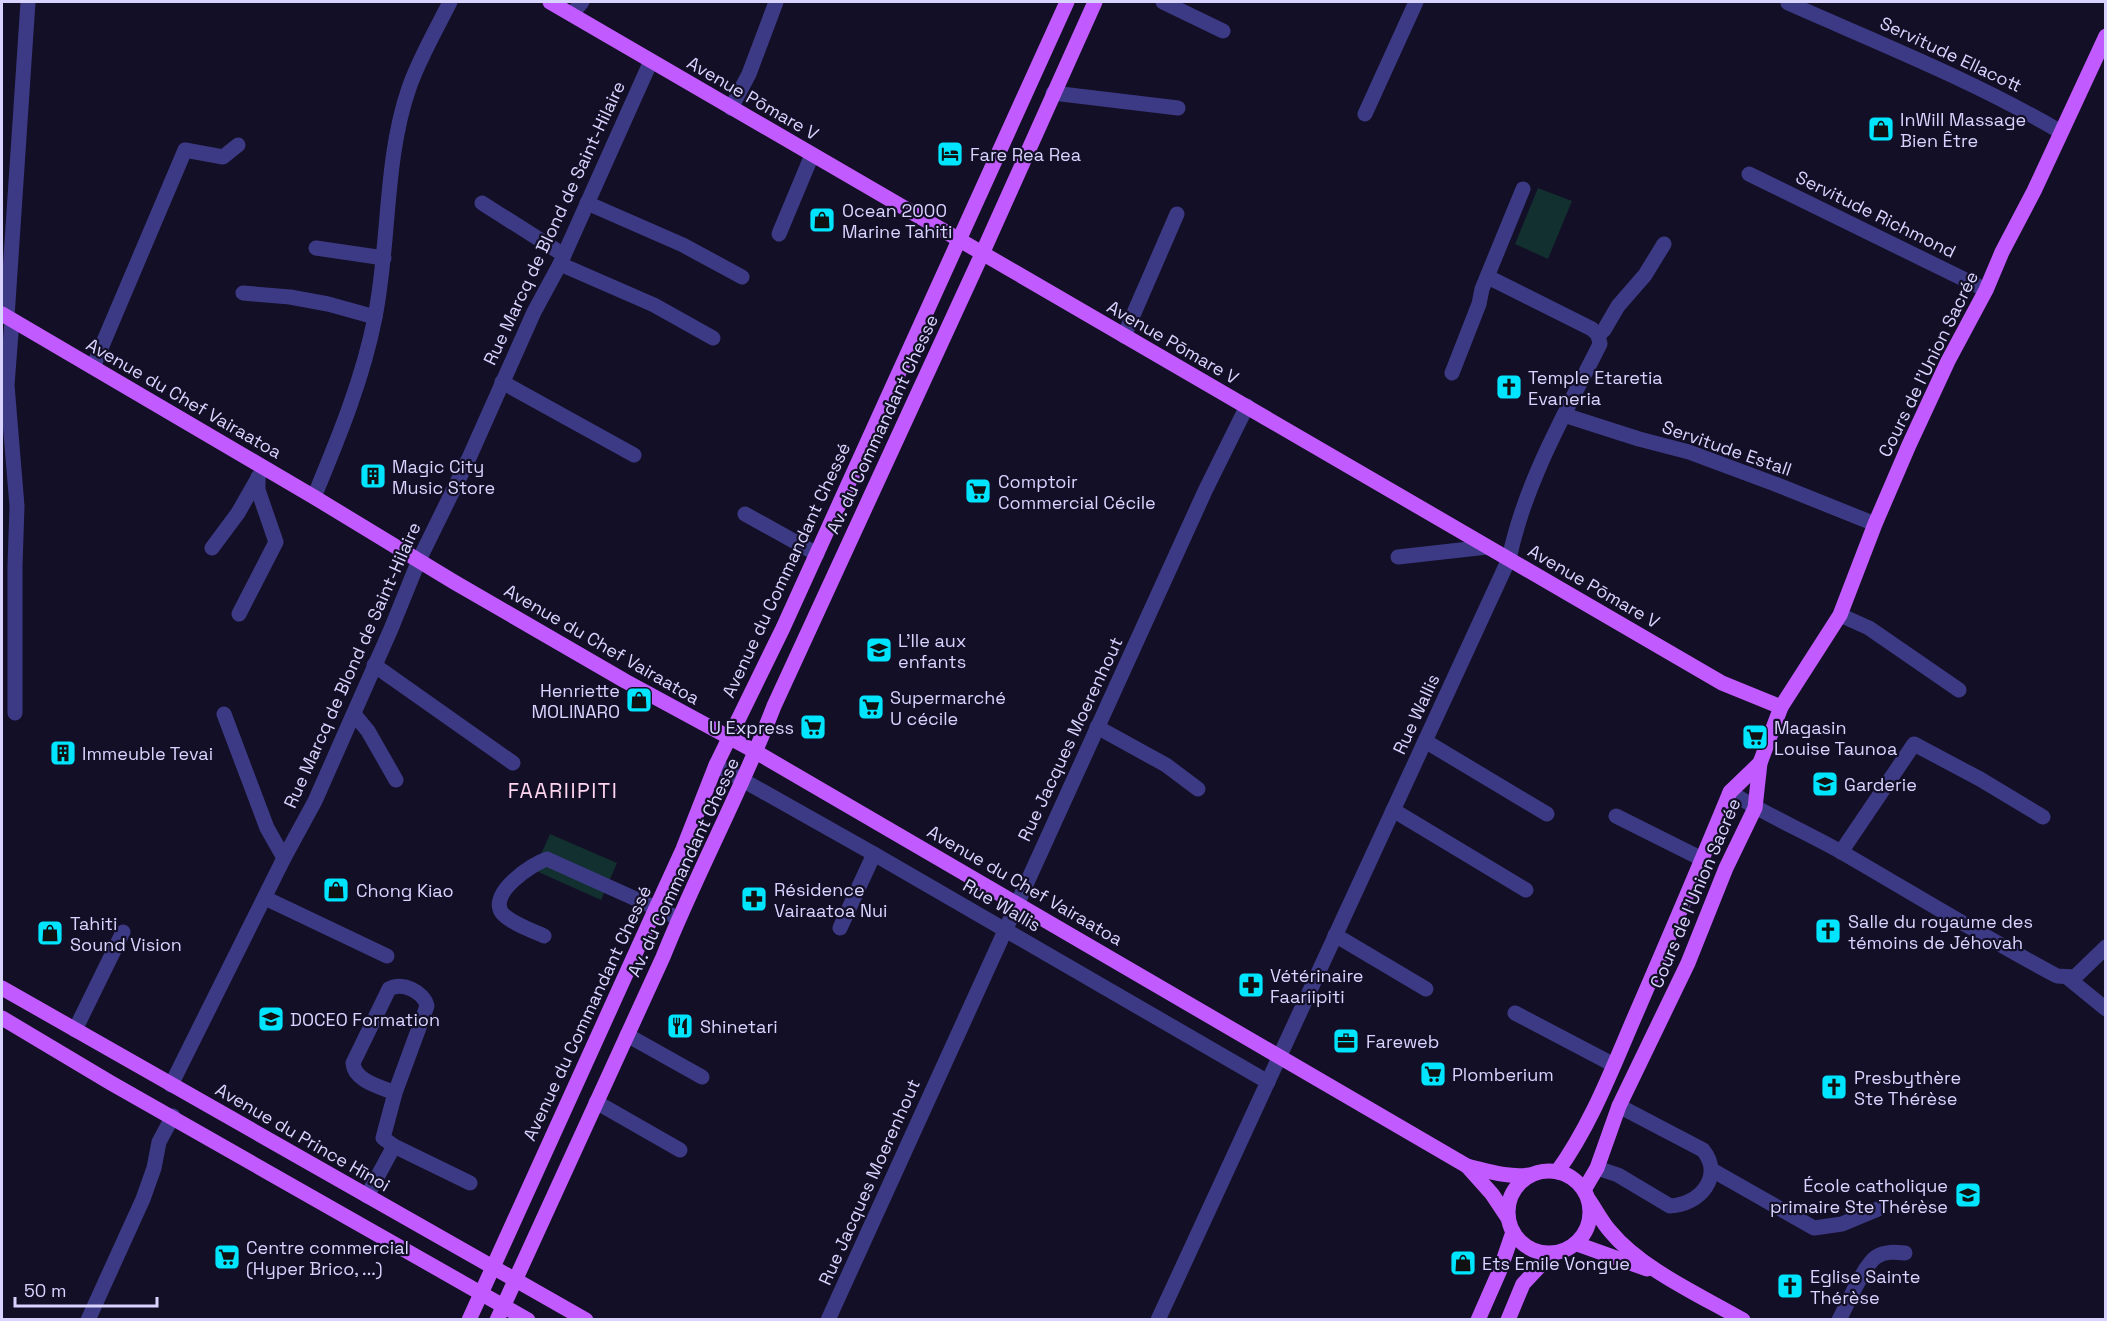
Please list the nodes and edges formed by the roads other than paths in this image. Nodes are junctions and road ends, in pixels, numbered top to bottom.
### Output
1 (28, 2) edge
2 (450, 2) edge
3 (550, 2) edge
4 (582, 2) edge
5 (776, 2) edge
6 (1067, 2) edge
7 (1095, 2) edge
8 (1163, 2) edge
9 (1416, 2) edge
10 (1788, 3) edge
11 (572, 14) junction
12 (1223, 31) dead end
13 (2106, 36) edge
14 (651, 61) junction
15 (1040, 62) junction
16 (1062, 72) junction
17 (1053, 93) junction
18 (731, 108) junction
19 (1178, 108) dead end
20 (1365, 114) dead end
21 (2061, 132) junction
22 (238, 145) dead end
23 (812, 155) junction
24 (1749, 174) dead end
25 (1523, 189) dead end
26 (482, 203) dead end
27 (587, 204) junction
28 (1177, 214) dead end
29 (779, 234) dead end
30 (958, 240) junction
31 (1664, 244) dead end
32 (316, 248) dead end
33 (982, 254) junction
34 (384, 258) junction
35 (562, 259) junction
36 (742, 277) dead end
37 (1488, 277) junction
38 (1986, 290) junction
39 (243, 293) dead end
40 (7, 317) edge
41 (375, 317) junction
42 (1598, 335) junction
43 (1124, 336) junction
44 (713, 338) dead end
45 (93, 367) junction
46 (1452, 373) dead end
47 (502, 382) junction
48 (893, 386) junction
49 (916, 398) junction
50 (1247, 406) junction
51 (1564, 415) junction
52 (634, 455) dead end
53 (261, 472) junction
54 (314, 497) junction
55 (745, 513) dead end
56 (1875, 524) junction
57 (1487, 547) junction
58 (212, 548) dead end
59 (817, 554) junction
60 (1398, 557) dead end
61 (1509, 559) junction
62 (419, 560) junction
63 (239, 614) dead end
64 (1840, 615) junction
65 (374, 665) junction
66 (1959, 690) dead end
67 (1781, 707) junction
68 (15, 713) dead end
69 (224, 714) dead end
70 (354, 714) junction
71 (1097, 727) junction
72 (730, 738) junction
73 (1425, 741) junction
74 (756, 752) junction
75 (513, 763) dead end
76 (1760, 764) junction
77 (716, 765) junction
78 (396, 780) dead end
79 (744, 780) junction
80 (1198, 789) dead end
81 (1730, 792) junction
82 (1755, 808) junction
83 (1394, 810) junction
84 (1548, 814) dead end
85 (1616, 816) dead end
86 (2043, 817) dead end
87 (1841, 852) junction
88 (874, 854) junction
89 (284, 858) junction
90 (1702, 859) junction
91 (1526, 890) dead end
92 (265, 898) junction
93 (1017, 904) junction
94 (656, 908) junction
95 (678, 918) junction
96 (840, 928) dead end
97 (1006, 929) junction
98 (123, 932) dead end
99 (1335, 935) junction
100 (544, 936) dead end
101 (2106, 947) edge
102 (387, 956) dead end
103 (2068, 978) junction
104 (2, 988) edge
105 (1426, 989) dead end
106 (2106, 1009) edge
107 (1515, 1013) dead end
108 (2, 1018) edge
109 (75, 1030) junction
110 (627, 1035) junction
111 (1280, 1057) junction
112 (1614, 1065) junction
113 (702, 1077) dead end
114 (1268, 1082) junction
115 (171, 1086) junction
116 (395, 1093) junction
117 (596, 1102) junction
118 (1619, 1106) junction
119 (172, 1116) junction
120 (394, 1146) junction
121 (680, 1150) dead end
122 (1467, 1166) junction
123 (1597, 1168) junction
124 (1712, 1170) junction
125 (1557, 1172) junction
126 (1530, 1175) junction
127 (470, 1183) dead end
128 (1586, 1195) junction
129 (367, 1196) junction
130 (1878, 1209) dead end
131 (1510, 1225) junction
132 (1577, 1244) junction
133 (1905, 1253) dead end
134 (1551, 1254) junction
135 (492, 1267) junction
136 (1661, 1274) junction
137 (515, 1280) junction
138 (481, 1293) junction
139 (500, 1312) edge
140 (88, 1320) edge
141 (469, 1320) edge
142 (528, 1320) edge
143 (586, 1320) edge
144 (828, 1320) edge
145 (1158, 1320) edge
146 (1478, 1320) edge
147 (1508, 1320) edge
148 (1743, 1320) edge
149 (1839, 1320) edge

1 - 40 street
2 - 34 street
3 - 11 main road, Avenue Pōmare V
4 - 11 street
5 - 18 street
6 - 15 main road, Avenue du Commandant Chessé
7 - 16 main road
8 - 12 street
9 - 20 street
10 - 21 street, Servitude Ellacott
11 - 14 main road, Avenue Pōmare V
13 - 21 main road, Cours de l'Union Sacrée
14 - 18 main road, Avenue Pōmare V
14 - 27 street, Rue Marcq de Blond de Saint-Hilaire
15 - 16 main road
15 - 30 main road, Avenue du Commandant Chessé
16 - 17 main road
17 - 19 street
17 - 33 main road, Av. du Commandant Chesse
18 - 23 main road, Avenue Pōmare V
21 - 38 main road, Cours de l'Union Sacrée
22 - 45 street
23 - 29 street
23 - 30 main road, Avenue Pōmare V
24 - 38 street, Servitude Richmond
25 - 37 street
26 - 35 street
27 - 35 street, Rue Marcq de Blond de Saint-Hilaire
27 - 36 street
28 - 43 street
30 - 33 main road, Avenue Pōmare V
30 - 48 main road, Avenue du Commandant Chessé
31 - 42 street
32 - 34 street
33 - 43 main road, Avenue Pōmare V
33 - 49 main road, Av. du Commandant Chesse
34 - 41 street
35 - 44 street
35 - 47 street, Rue Marcq de Blond de Saint-Hilaire
37 - 42 street
37 - 46 street
38 - 56 main road, Cours de l'Union Sacrée
39 - 41 street
40 - 45 main road, Avenue du Chef Vairaatoa
40 - 68 street
41 - 54 street
42 - 51 street, Rue Wallis
43 - 50 main road, Avenue Pōmare V
45 - 53 main road, Avenue du Chef Vairaatoa
47 - 52 street
47 - 62 street, Rue Marcq de Blond de Saint-Hilaire
48 - 49 main road
48 - 59 main road, Avenue du Commandant Chessé
49 - 74 main road, Av. du Commandant Chesse
50 - 57 main road, Avenue Pōmare V
50 - 71 street, Rue Jacques Moerenhout
51 - 56 street, Servitude Estall
51 - 61 street, Rue Wallis
53 - 54 main road, Avenue du Chef Vairaatoa
53 - 58 street
53 - 63 street
54 - 62 main road, Avenue du Chef Vairaatoa
55 - 59 street
56 - 64 main road, Cours de l'Union Sacrée
57 - 60 street
57 - 61 main road, Avenue Pōmare V
59 - 72 main road, Avenue du Commandant Chessé
61 - 67 main road, Avenue Pōmare V
61 - 73 street, Rue Wallis
62 - 65 street, Rue Marcq de Blond de Saint-Hilaire
62 - 72 main road, Avenue du Chef Vairaatoa
64 - 66 street
64 - 67 main road, Cours de l'Union Sacrée
65 - 70 street, Rue Marcq de Blond de Saint-Hilaire
65 - 75 street
67 - 76 main road, Cours de l'Union Sacrée
69 - 89 street
70 - 78 street
70 - 89 street, Rue Marcq de Blond de Saint-Hilaire
71 - 80 street
71 - 93 street, Rue Jacques Moerenhout
72 - 74 main road, Avenue du Chef Vairaatoa
72 - 77 main road, Avenue du Commandant Chessé
73 - 83 street, Rue Wallis
73 - 84 street
74 - 79 main road, Av. du Commandant Chesse
74 - 93 main road, Avenue du Chef Vairaatoa
76 - 81 main road, Cours de l'Union Sacrée
76 - 82 main road, Cours de l'Union Sacrée
77 - 79 street, Rue Wallis
77 - 94 main road, Avenue du Commandant Chessé
79 - 88 street, Rue Wallis
79 - 95 main road, Av. du Commandant Chesse
81 - 82 street
81 - 90 main road, Cours de l'Union Sacrée
82 - 87 street
82 - 118 main road, Cours de l'Union Sacrée
83 - 91 street
83 - 99 street, Rue Wallis
85 - 90 street
86 - 87 street
87 - 103 street
88 - 96 street
88 - 97 street, Rue Wallis
89 - 92 street, Rue Marcq de Blond de Saint-Hilaire
90 - 112 main road, Cours de l'Union Sacrée
92 - 102 street
92 - 115 street, Rue Marcq de Blond de Saint-Hilaire
93 - 97 street, Rue Jacques Moerenhout
93 - 111 main road, Avenue du Chef Vairaatoa
94 - 95 street
94 - 100 street
94 - 135 main road, Avenue du Commandant Chessé
95 - 110 main road, Av. du Commandant Chesse
97 - 114 street, Rue Wallis
97 - 144 street, Rue Jacques Moerenhout
98 - 109 street
99 - 105 street
99 - 111 street, Rue Wallis
101 - 103 street
103 - 106 street
104 - 109 main road, Avenue du Prince Hīnoi
107 - 112 street
108 - 119 main road
109 - 115 main road, Avenue du Prince Hīnoi
110 - 113 street
110 - 117 main road, Av. du Commandant Chesse
111 - 114 street, Rue Wallis
111 - 122 main road, Avenue du Chef Vairaatoa
112 - 125 main road, Cours de l'Union Sacrée
114 - 145 street, Rue Wallis
115 - 129 main road, Avenue du Prince Hīnoi
116 - 116 street
116 - 120 street
117 - 121 street
117 - 137 main road, Av. du Commandant Chesse
118 - 123 main road, Cours de l'Union Sacrée
118 - 124 street
119 - 138 main road
119 - 140 street
120 - 127 street
120 - 129 street
122 - 126 main road, Avenue du Chef Vairaatoa
122 - 131 main road, Avenue du Chef Vairaatoa
123 - 124 street
123 - 128 main road, Cours de l'Union Sacrée
124 - 130 street
125 - 126 main road, Avenue du Chef Vairaatoa
125 - 128 main road
126 - 131 main road
128 - 132 main road
128 - 136 main road
129 - 135 main road, Avenue du Prince Hīnoi
131 - 134 main road, Avenue du Chef Vairaatoa
131 - 146 main road
132 - 134 main road
132 - 136 main road
133 - 149 street
134 - 147 main road
135 - 137 main road, Avenue du Prince Hīnoi
135 - 138 main road, Avenue du Commandant Chessé
136 - 148 main road
137 - 139 main road, Av. du Commandant Chesse
137 - 143 main road, Avenue du Prince Hīnoi
138 - 139 main road
138 - 141 main road, Avenue du Commandant Chessé
139 - 142 main road

